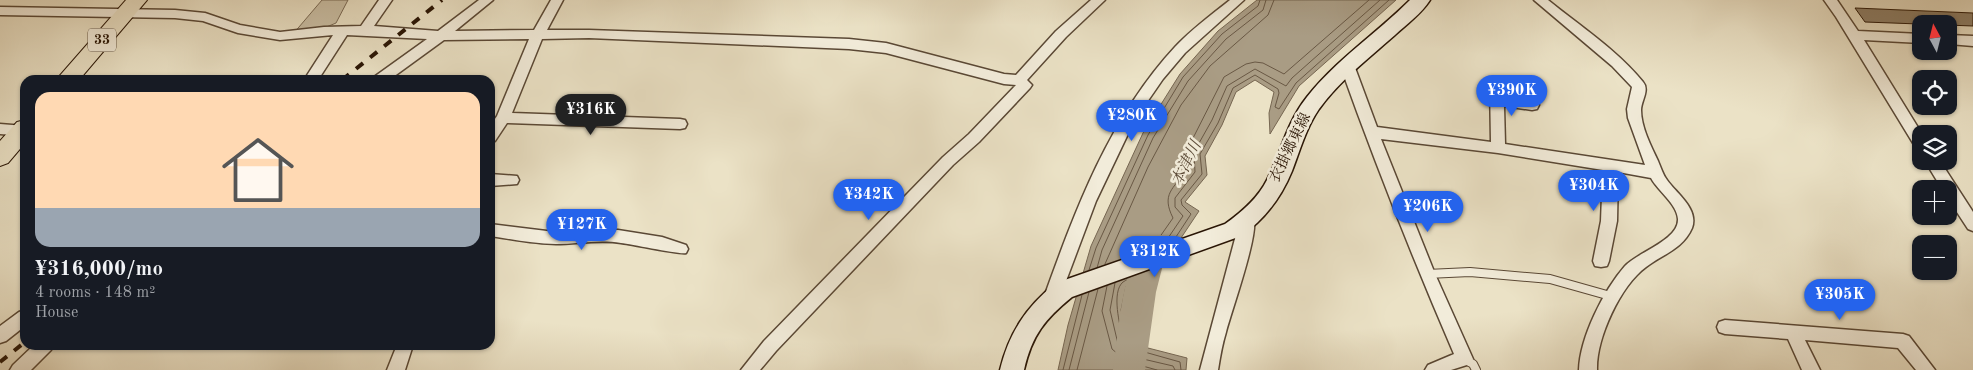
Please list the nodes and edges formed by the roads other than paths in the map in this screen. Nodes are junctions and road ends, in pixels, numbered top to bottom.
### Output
1 (386, 0) edge
2 (487, 0) edge
3 (558, 0) edge
4 (1099, 0) edge
5 (1238, 0) edge
6 (1421, 0) edge
7 (1540, 0) edge
8 (1830, 0) edge
9 (27, 6) edge
10 (131, 7) edge
11 (0, 11) edge
12 (343, 30) junction
13 (365, 30) junction
14 (1854, 35) junction
15 (440, 36) junction
16 (537, 36) junction
17 (1912, 38) edge
18 (1958, 40) edge
19 (1973, 41) edge
20 (1347, 65) junction
21 (71, 75) edge
22 (314, 75) edge
23 (386, 75) edge
24 (1019, 80) junction
25 (1497, 84) dead end
26 (1498, 100) junction
27 (1532, 105) dead end
28 (503, 118) junction
29 (680, 124) dead end
30 (20, 129) edge
31 (1912, 129) edge
32 (0, 130) edge
33 (495, 130) edge
34 (1371, 132) junction
35 (20, 134) edge
36 (1498, 148) junction
37 (0, 157) edge
38 (1611, 166) junction
39 (1938, 170) edge
40 (1657, 172) junction
41 (495, 180) edge
42 (512, 180) dead end
43 (1240, 225) junction
44 (1973, 225) edge
45 (495, 231) edge
46 (680, 249) dead end
47 (1601, 261) dead end
48 (1427, 274) junction
49 (1058, 295) junction
50 (1614, 297) junction
51 (20, 321) edge
52 (1725, 327) dead end
53 (1794, 334) junction
54 (0, 336) edge
55 (40, 350) edge
56 (403, 350) edge
57 (1464, 359) junction
58 (19, 370) edge
59 (396, 370) edge
60 (750, 370) edge
61 (1012, 370) edge
62 (1208, 370) edge
63 (1434, 370) edge
64 (1476, 370) edge
65 (1588, 370) edge
66 (1811, 370) edge
67 (1926, 370) edge

1 - 13 street
2 - 15 street
3 - 16 street
4 - 24 street
5 - 49 street
6 - 20 main road, 衣掛郷東線
7 - 40 street
8 - 14 street
9 - 10 street
9 - 11 street
10 - 12 street
10 - 21 main road, 33
12 - 13 street
12 - 22 street
13 - 15 street
14 - 17 street
14 - 31 street
15 - 16 street
15 - 23 street
16 - 24 street
16 - 28 street
18 - 19 street
20 - 34 street
20 - 43 main road, 衣掛郷東線
24 - 60 street
25 - 26 street
26 - 27 street
26 - 36 street
28 - 29 street
28 - 33 street
30 - 32 street
34 - 36 street
34 - 48 street
35 - 37 main road
36 - 38 street
38 - 40 street
38 - 47 street
39 - 44 street
40 - 50 street
41 - 42 street
43 - 49 main road
43 - 62 street
45 - 46 street
48 - 50 lane
48 - 57 street
49 - 61 main road
50 - 65 street
51 - 54 street
52 - 53 street
53 - 66 street
53 - 67 street
55 - 58 street
56 - 59 street
57 - 63 street
57 - 64 lane

